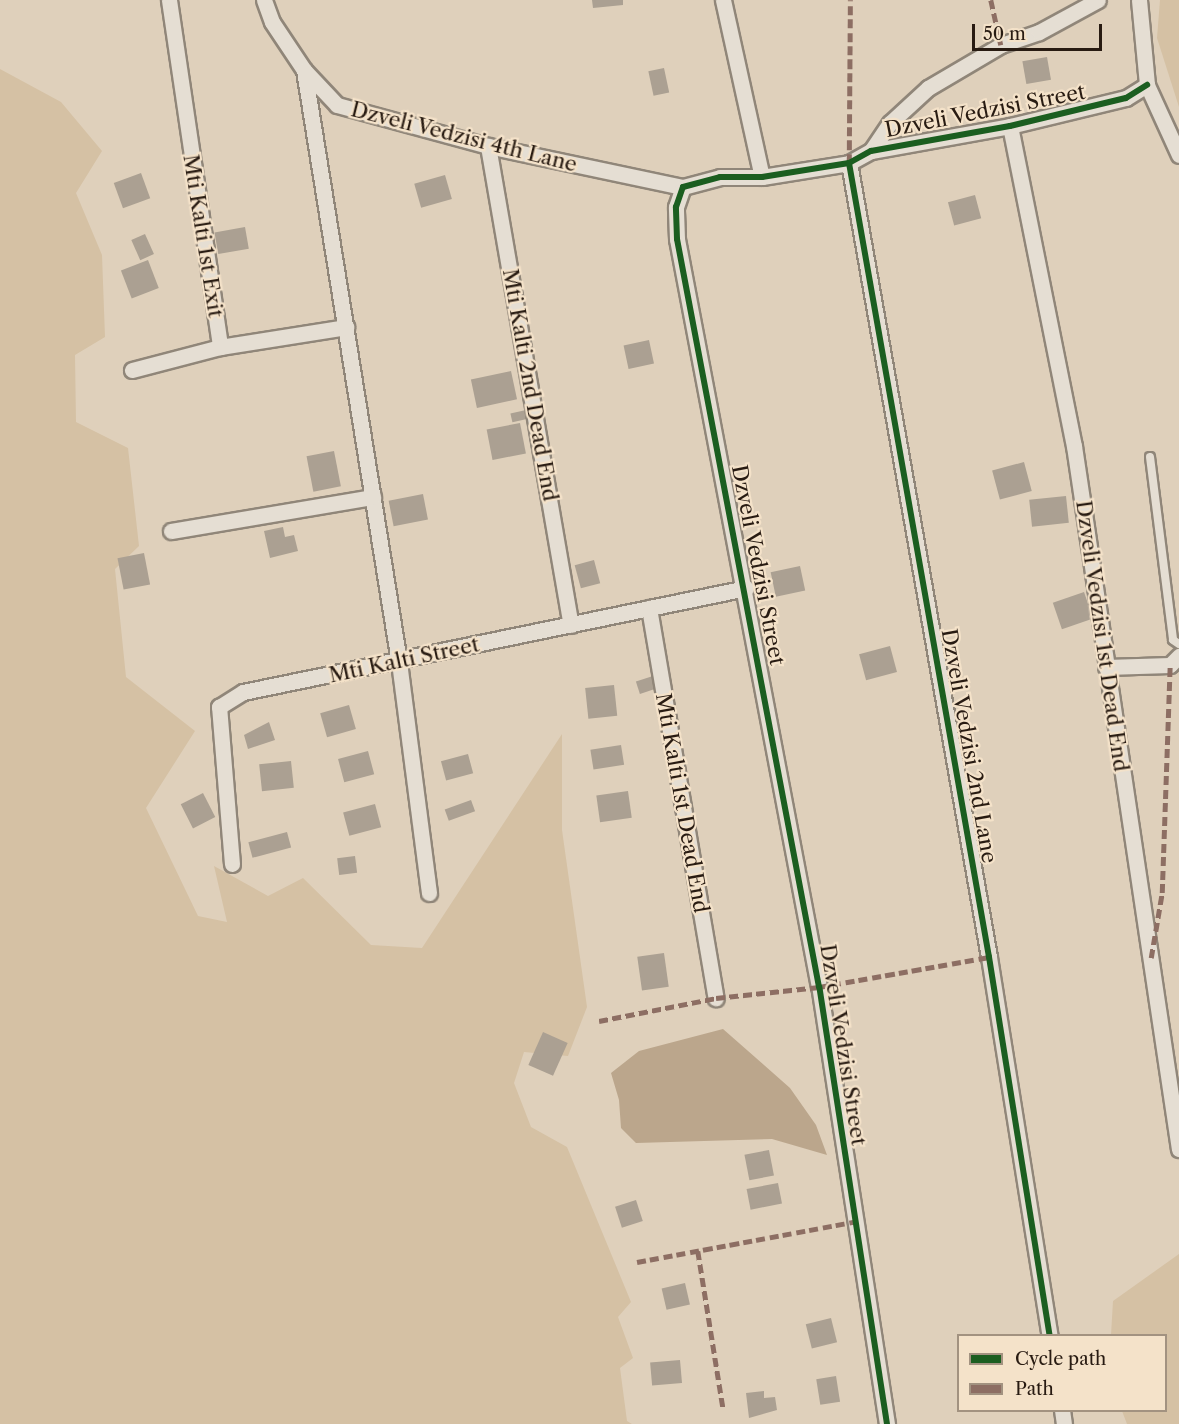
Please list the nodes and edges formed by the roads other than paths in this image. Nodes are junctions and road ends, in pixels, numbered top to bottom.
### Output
1 (169, 0) edge
2 (264, 0) edge
3 (723, 0) edge
4 (1098, 0) edge
5 (1139, 0) edge
6 (304, 70) junction
7 (1147, 85) junction
8 (1010, 126) junction
9 (488, 146) junction
10 (871, 151) junction
11 (1179, 155) edge
12 (849, 163) junction
13 (762, 177) junction
14 (683, 187) junction
15 (346, 327) junction
16 (220, 347) junction
17 (132, 370) dead end
18 (1150, 457) dead end
19 (373, 497) junction
20 (171, 531) dead end
21 (746, 588) junction
22 (649, 608) junction
23 (572, 625) junction
24 (1179, 644) edge
25 (1179, 656) edge
26 (399, 662) junction
27 (1106, 667) junction
28 (232, 864) dead end
29 (429, 893) dead end
30 (716, 998) dead end
31 (1179, 1149) edge
32 (1050, 1334) edge
33 (887, 1424) edge

1 - 16 street, Mti Kalti 1st Exit
2 - 6 street, Dzveli Vedzisi 4th Lane
3 - 13 street
4 - 10 street, Dzveli Vedzisi Street
5 - 7 street
6 - 9 street, Dzveli Vedzisi 4th Lane
6 - 15 street
7 - 8 street, Dzveli Vedzisi Street
7 - 11 street
8 - 10 street, Dzveli Vedzisi Street
8 - 27 street, Dzveli Vedzisi 1st Dead End
9 - 14 street, Dzveli Vedzisi 4th Lane
9 - 23 street, Mti Kalti 2nd Dead End
10 - 12 street, Dzveli Vedzisi Street
12 - 13 street, Dzveli Vedzisi Street
12 - 32 street, Dzveli Vedzisi 2nd Lane
13 - 14 street, Dzveli Vedzisi Street
14 - 21 street, Dzveli Vedzisi Street
15 - 16 street, Mti Kalti 1st Exit
15 - 19 street
16 - 17 street
18 - 24 lane
19 - 20 street
19 - 26 street
21 - 22 street, Mti Kalti Street
21 - 33 street, Dzveli Vedzisi Street
22 - 23 street, Mti Kalti Street
22 - 30 street, Mti Kalti 1st Dead End
23 - 26 street, Mti Kalti Street
25 - 27 street
26 - 28 street, Mti Kalti Street
26 - 29 street
27 - 31 street, Dzveli Vedzisi 1st Dead End

